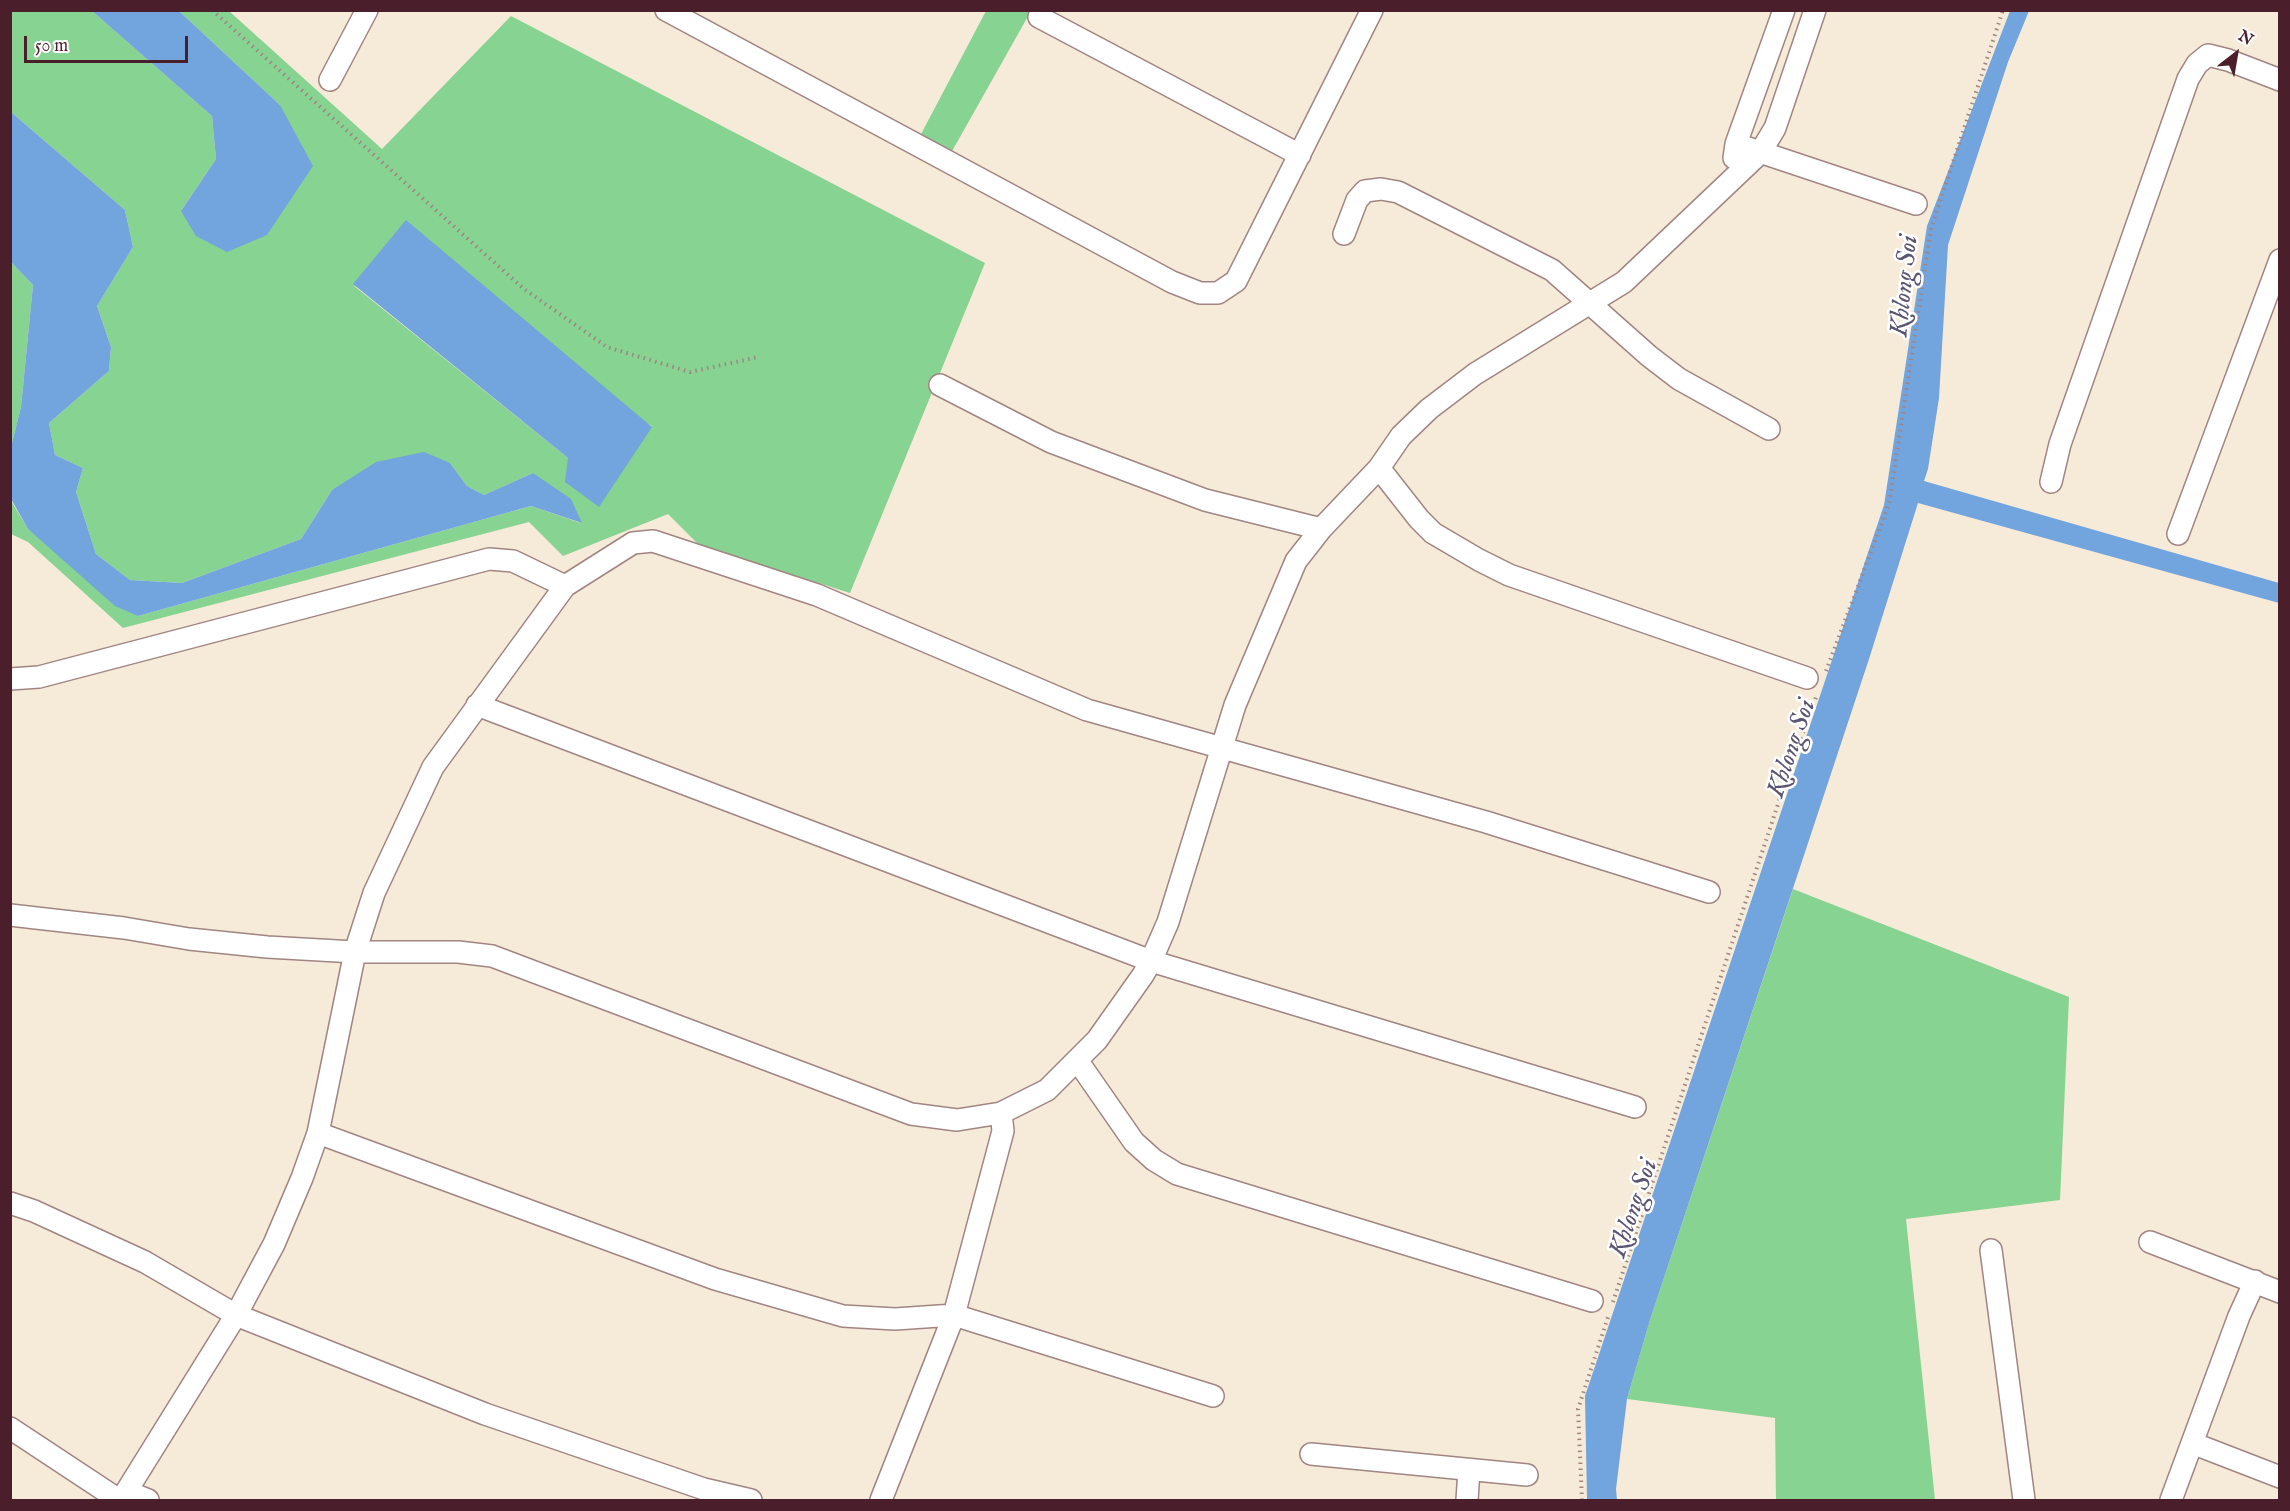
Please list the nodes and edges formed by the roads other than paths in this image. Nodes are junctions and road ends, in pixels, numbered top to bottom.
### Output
1 (367, 10) edge
2 (666, 10) edge
3 (1372, 10) edge
4 (1782, 16) edge
5 (1039, 17) dead end
6 (1811, 20) edge
7 (330, 80) dead end
8 (2280, 80) edge
9 (1736, 144) junction
10 (1760, 153) junction
11 (1300, 155) junction
12 (1732, 179) junction
13 (1916, 204) dead end
14 (1344, 234) dead end
15 (2280, 260) edge
16 (1591, 303) junction
17 (940, 385) dead end
18 (1769, 429) dead end
19 (1379, 468) junction
20 (2051, 482) dead end
21 (1321, 529) junction
22 (2178, 534) dead end
23 (565, 586) junction
24 (10, 679) edge
25 (1816, 683) road end
26 (477, 705) junction
27 (1221, 747) junction
28 (1709, 892) dead end
29 (10, 915) edge
30 (356, 952) junction
31 (1150, 961) junction
32 (1077, 1060) junction
33 (1635, 1107) dead end
34 (1001, 1113) junction
35 (318, 1133) junction
36 (10, 1203) edge
37 (2150, 1242) dead end
38 (1991, 1250) dead end
39 (2255, 1281) junction
40 (2280, 1292) edge
41 (1592, 1301) dead end
42 (236, 1315) junction
43 (954, 1315) junction
44 (1214, 1396) dead end
45 (10, 1428) edge
46 (2192, 1443) junction
47 (1311, 1454) dead end
48 (1469, 1470) junction
49 (1527, 1475) dead end
50 (2280, 1477) edge
51 (123, 1498) edge
52 (148, 1500) edge
53 (751, 1500) edge
54 (881, 1500) edge
55 (1467, 1500) edge
56 (2024, 1500) edge
57 (2171, 1500) edge

1 - 7 street
2 - 11 street
3 - 11 street
4 - 6 street
4 - 9 street
5 - 11 street
6 - 10 street
8 - 20 street
9 - 10 street
9 - 12 street
10 - 12 street
10 - 13 street
12 - 16 street
14 - 16 street
15 - 22 street
16 - 18 street
16 - 19 street
17 - 21 street
19 - 21 street
19 - 25 street
21 - 27 street
23 - 24 street
23 - 26 street
23 - 27 street
26 - 30 street
26 - 31 street
27 - 28 street
27 - 31 street
29 - 30 street
30 - 34 street
30 - 35 street
31 - 32 street
31 - 33 street
32 - 34 street
32 - 41 street
34 - 43 street
35 - 42 street
35 - 43 street
36 - 42 street
37 - 39 street
38 - 56 street
39 - 40 street
39 - 46 street
42 - 51 street
42 - 53 street
43 - 44 street
43 - 54 street
45 - 51 street
46 - 50 street
46 - 57 street
47 - 48 street
48 - 49 street
48 - 55 street
51 - 52 street

